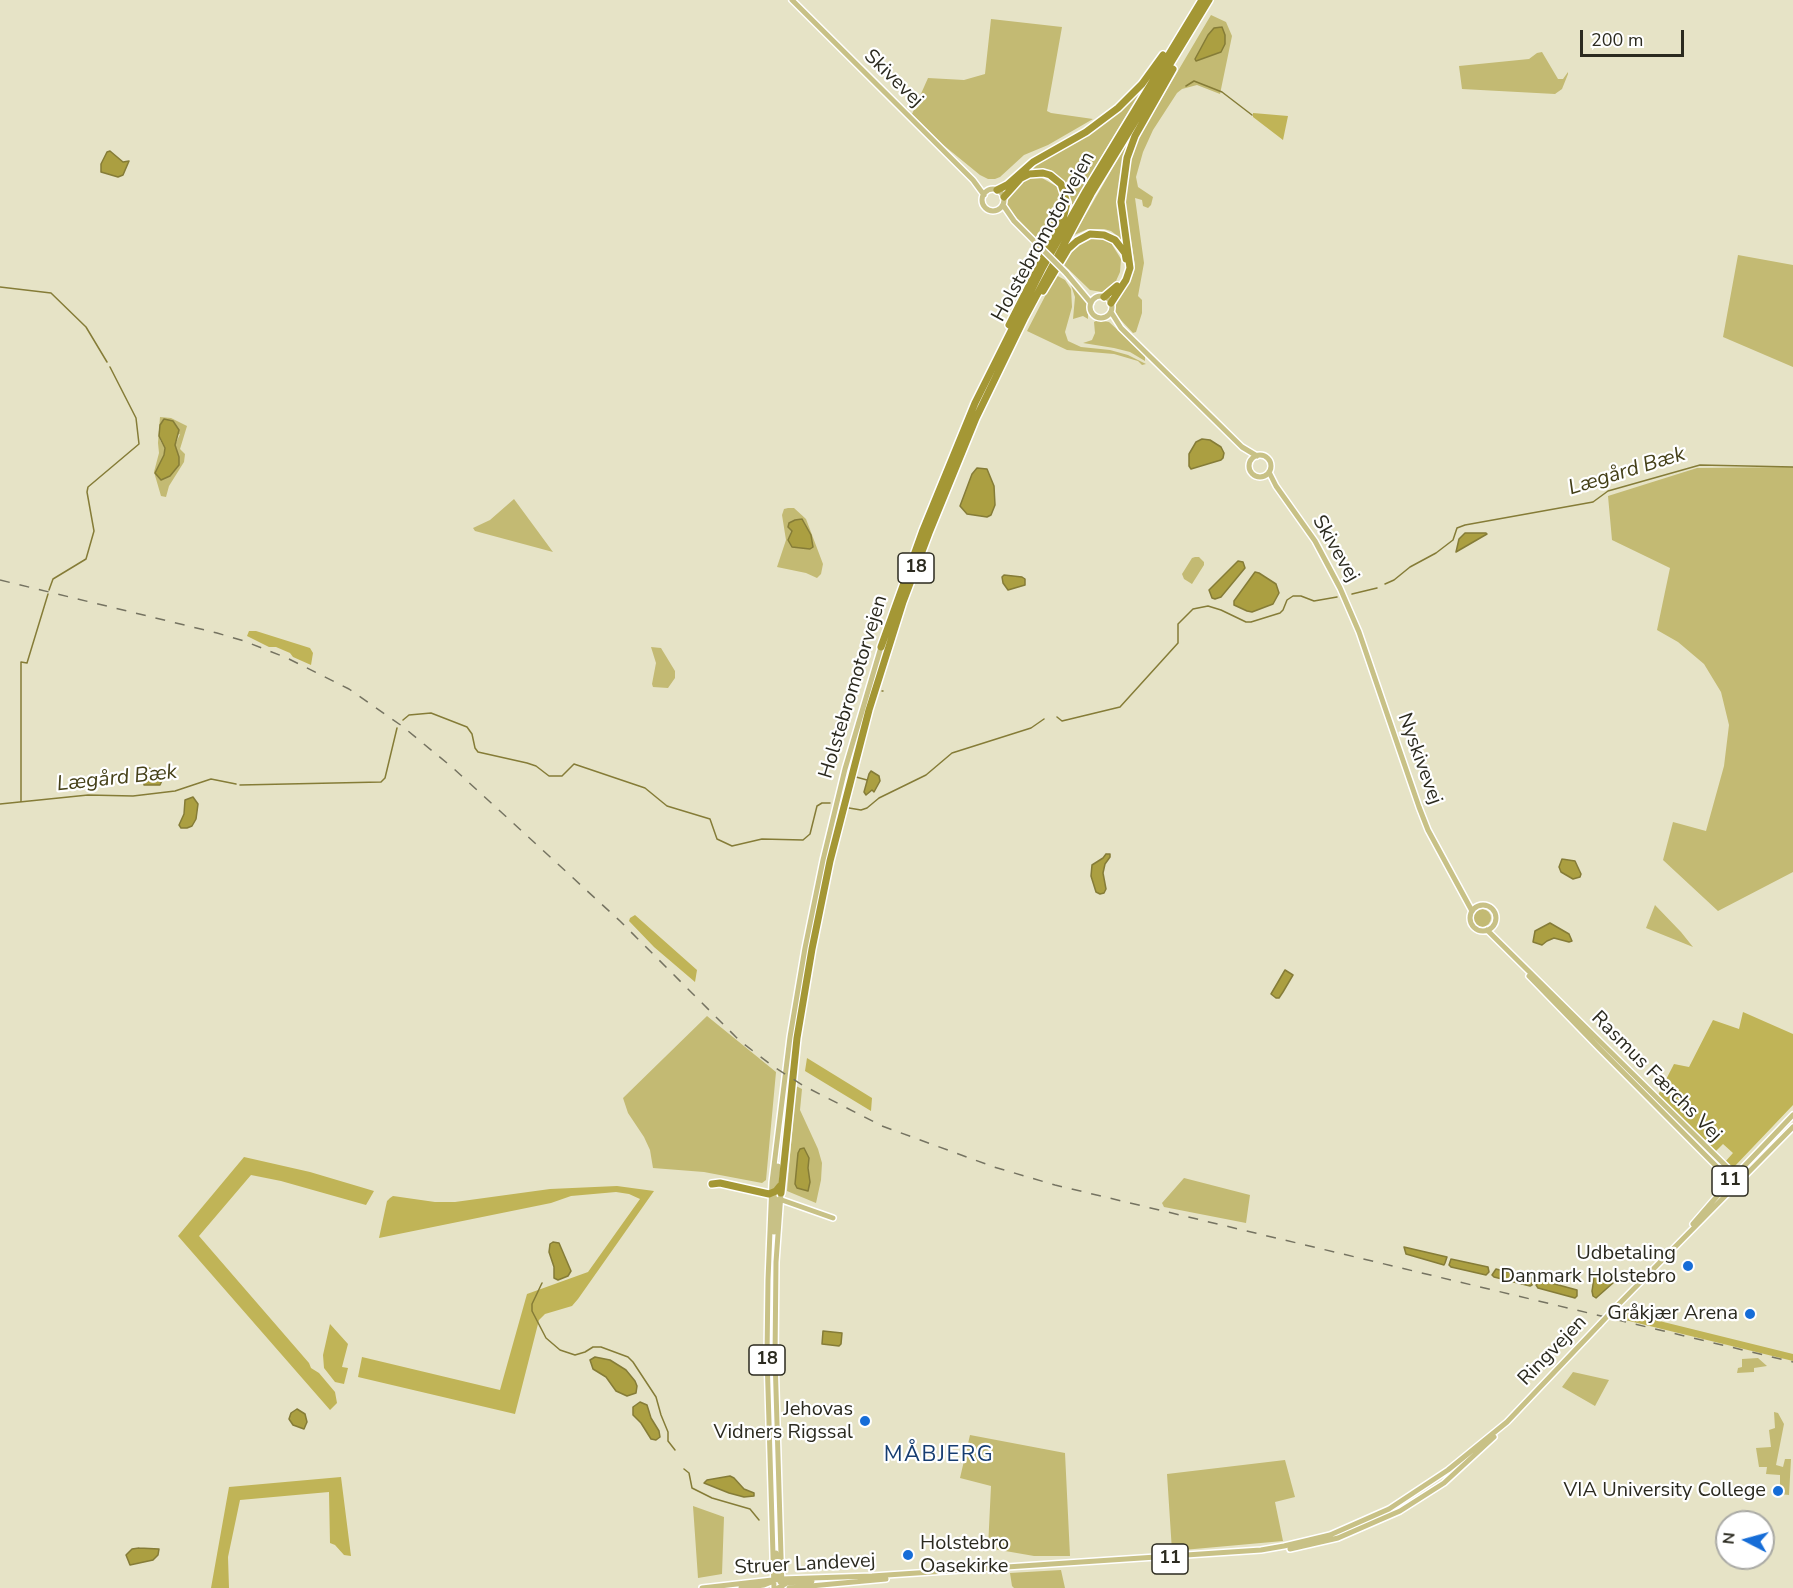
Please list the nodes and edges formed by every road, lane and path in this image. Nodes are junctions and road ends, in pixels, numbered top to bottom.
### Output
1 (792, 0) edge
2 (1201, 0) edge
3 (1211, 0) edge
4 (973, 180) junction
5 (989, 190) junction
6 (998, 190) junction
7 (984, 195) junction
8 (1004, 197) junction
9 (1003, 205) junction
10 (998, 210) junction
11 (1014, 221) junction
12 (1080, 286) junction
13 (1100, 297) junction
14 (1091, 303) junction
15 (1111, 303) junction
16 (1110, 312) junction
17 (1105, 317) junction
18 (1122, 328) junction
19 (1001, 366) junction
20 (975, 403) junction
21 (1242, 447) junction
22 (1257, 456) junction
23 (1250, 462) junction
24 (1269, 472) junction
25 (1263, 476) junction
26 (1276, 486) junction
27 (1359, 632) joint
28 (881, 646) joint
29 (1475, 909) junction
30 (1490, 928) junction
31 (1793, 1115) edge
32 (1793, 1127) edge
33 (1732, 1179) junction
34 (712, 1184) dead end
35 (777, 1195) junction
36 (833, 1218) dead end
37 (1671, 1250) junction
38 (1507, 1422) junction
39 (1434, 1480) joint
40 (1444, 1483) joint
41 (777, 1583) edge
42 (702, 1588) edge
43 (741, 1588) edge
44 (789, 1588) edge

1 - 4 main road, Skivevej
2 - 6 highway
2 - 20 highway, Holstebromotorvejen / 18
3 - 15 highway
3 - 19 highway, Holstebromotorvejen / 18
4 - 5 main road, Skivevej
4 - 7 main road, Skivevej
5 - 6 main road
5 - 7 main road
6 - 8 main road
7 - 10 main road
8 - 9 main road
8 - 20 highway
9 - 10 main road
9 - 11 main road
10 - 11 main road
11 - 12 main road, bridge
12 - 13 main road
12 - 14 main road
13 - 14 main road
13 - 15 main road
13 - 19 highway
14 - 17 main road
15 - 16 main road
16 - 17 main road
16 - 18 main road
17 - 18 main road
18 - 21 main road
19 - 35 highway, Holstebromotorvejen / 18
20 - 28 highway, Holstebromotorvejen / 18
21 - 22 main road
21 - 23 main road
22 - 23 main road
22 - 24 main road
23 - 25 main road
24 - 25 main road
24 - 26 main road, Skivevej
25 - 26 main road, Skivevej
26 - 27 main road, Skivevej
27 - 29 main road, Nyskivevej
28 - 35 main road, Holstebromotorvejen / 18
29 - 30 main road
29 - 30 main road
30 - 33 main road, Rasmus Færchs Vej
31 - 33 main road, Ringvejen / 11
32 - 37 main road, Ringvejen / 11
33 - 37 main road, Ringvejen / 11
34 - 35 highway
35 - 36 main road
35 - 41 main road, 18
35 - 41 main road, 18
37 - 38 main road, Ringvejen / 11, bridge
38 - 39 main road, Ringvejen / 11
38 - 40 main road, Ringvejen / 11
39 - 41 main road, Struer Landevej / 11
40 - 44 main road, Struer Landevej / 11
41 - 42 main road, Struer Landevej / 11
41 - 43 main road
41 - 44 main road

